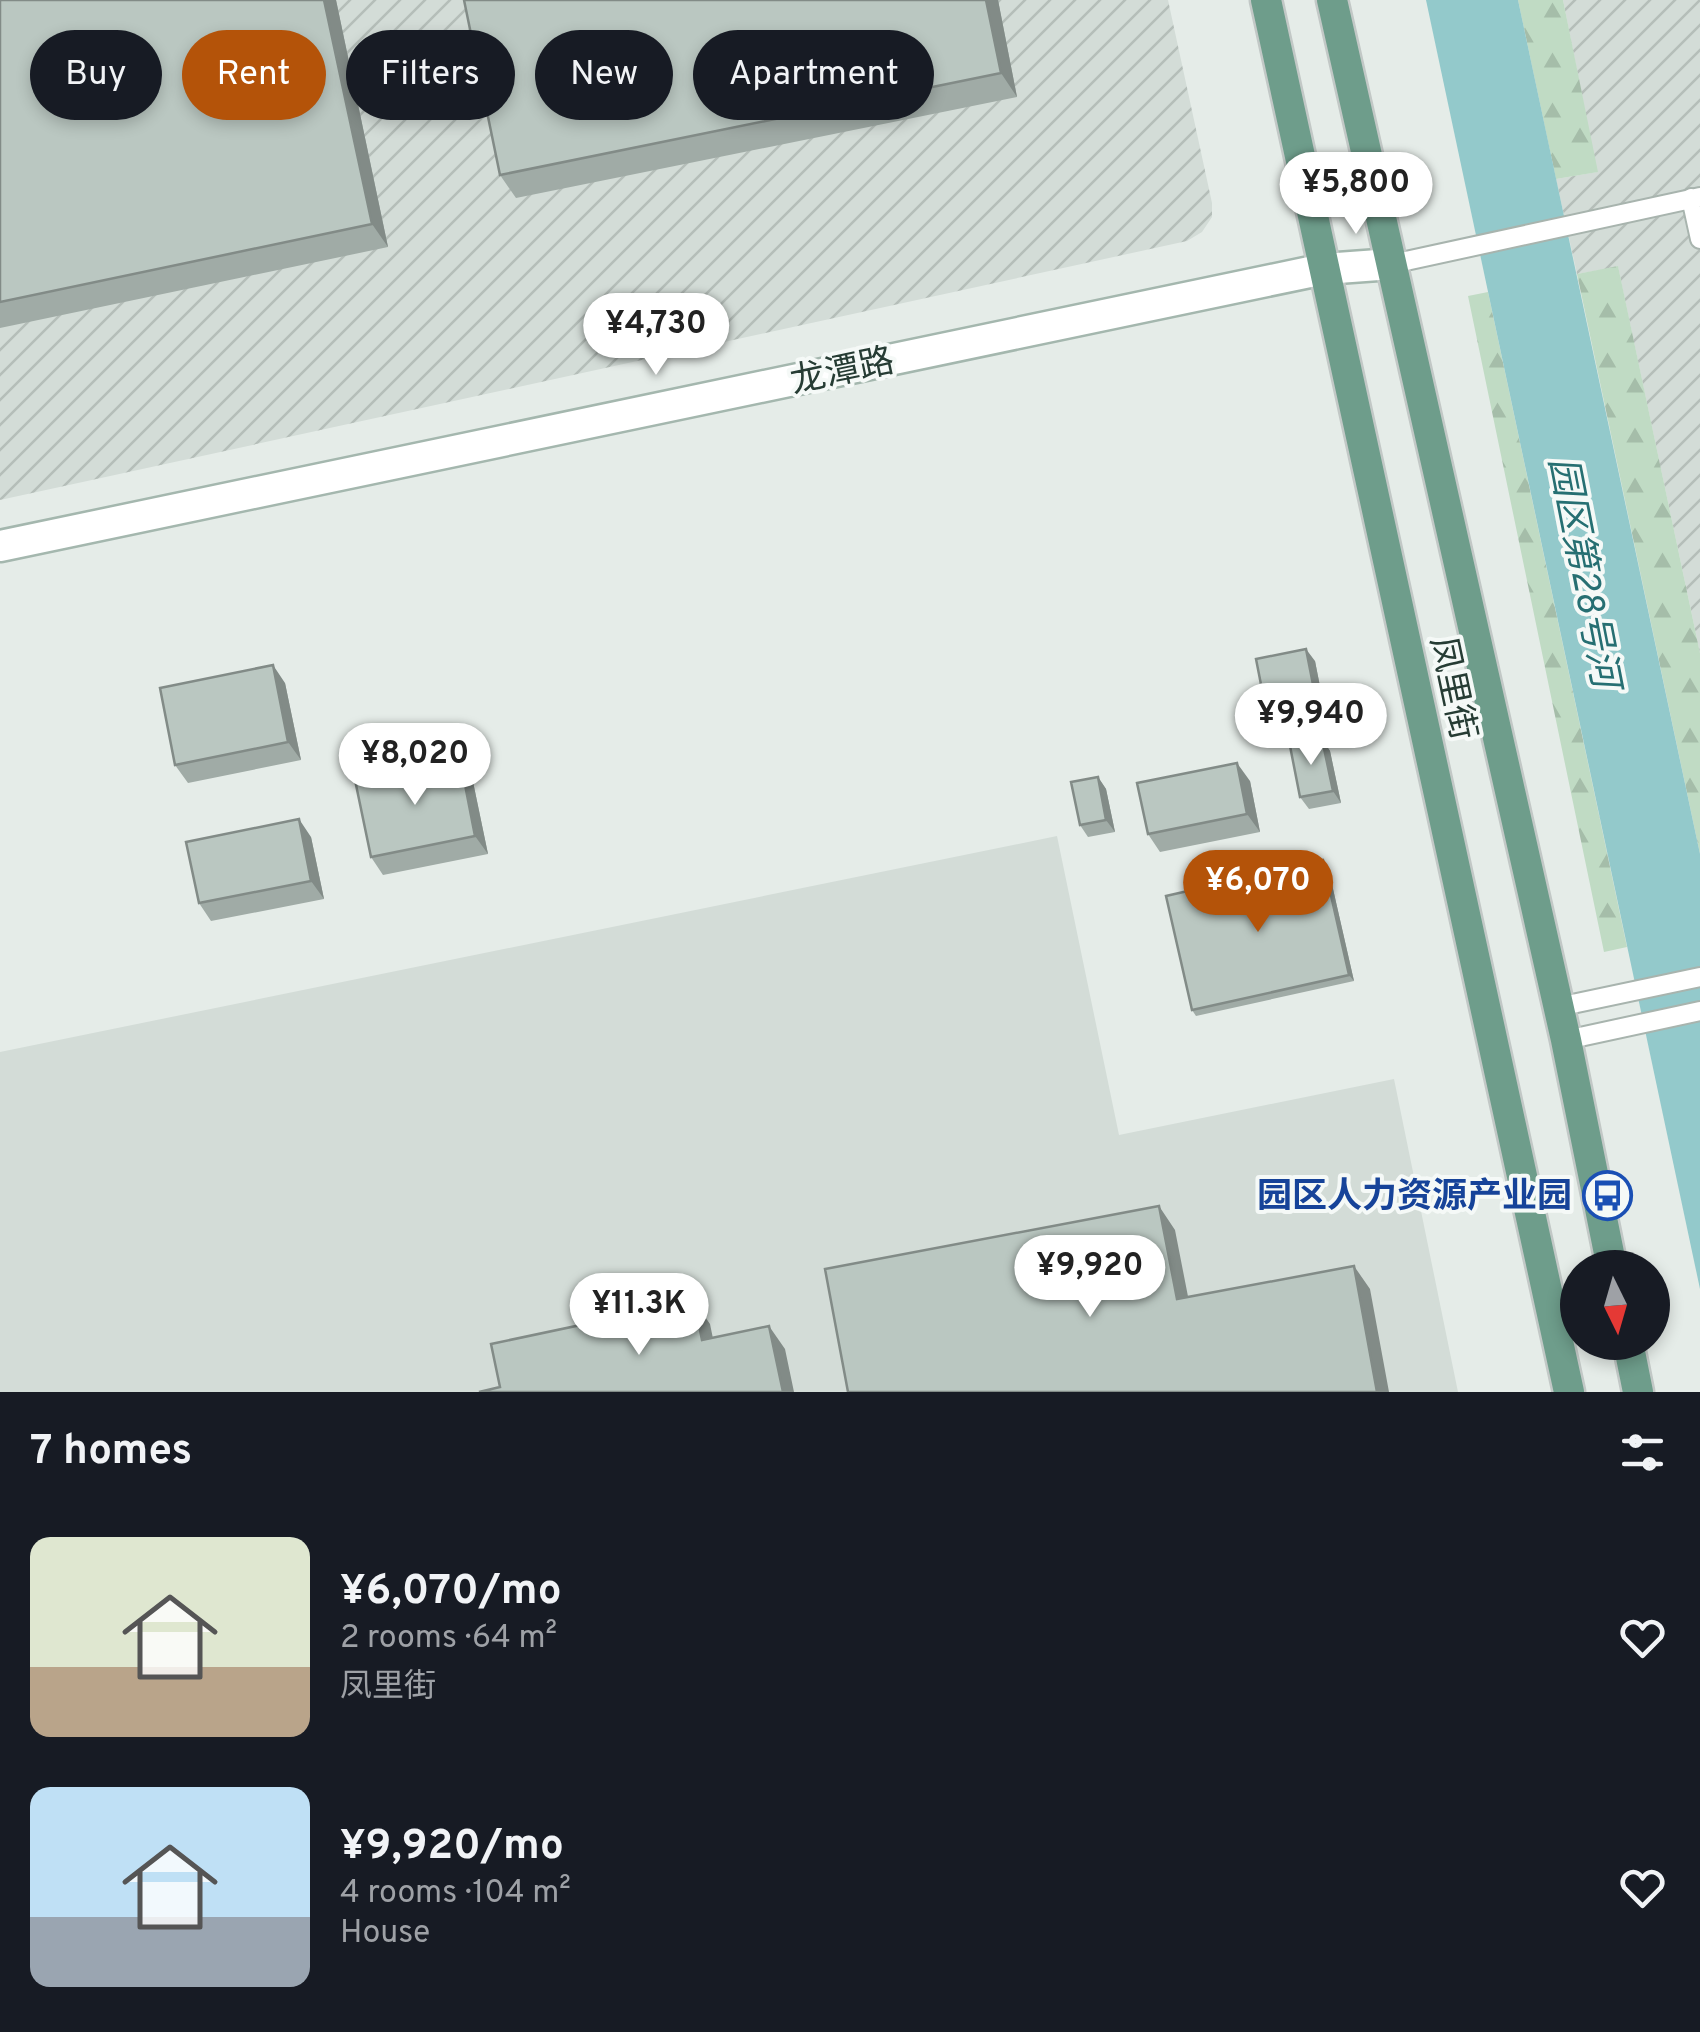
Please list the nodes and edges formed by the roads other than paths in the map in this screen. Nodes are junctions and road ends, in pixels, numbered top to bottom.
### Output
1 (1266, 0) edge
2 (1332, 0) edge
3 (1696, 198) edge
4 (1700, 238) edge
5 (1392, 264) junction
6 (1324, 269) junction
7 (0, 546) edge
8 (1700, 977) edge
9 (1558, 1007) junction
10 (1700, 1011) edge
11 (1566, 1040) junction
12 (1608, 1250) edge
13 (1632, 1360) edge
14 (1569, 1392) edge
15 (1638, 1392) edge

1 - 6 main road, 凤里街
2 - 5 main road, 凤里街
3 - 4 lane
3 - 5 lane
5 - 6 main road, 龙潭路
5 - 9 main road, 凤里街
6 - 7 main road, 龙潭路
6 - 14 main road, 凤里街
8 - 9 lane
9 - 11 main road, 凤里街
10 - 11 lane
11 - 12 main road, 凤里街
13 - 15 main road

